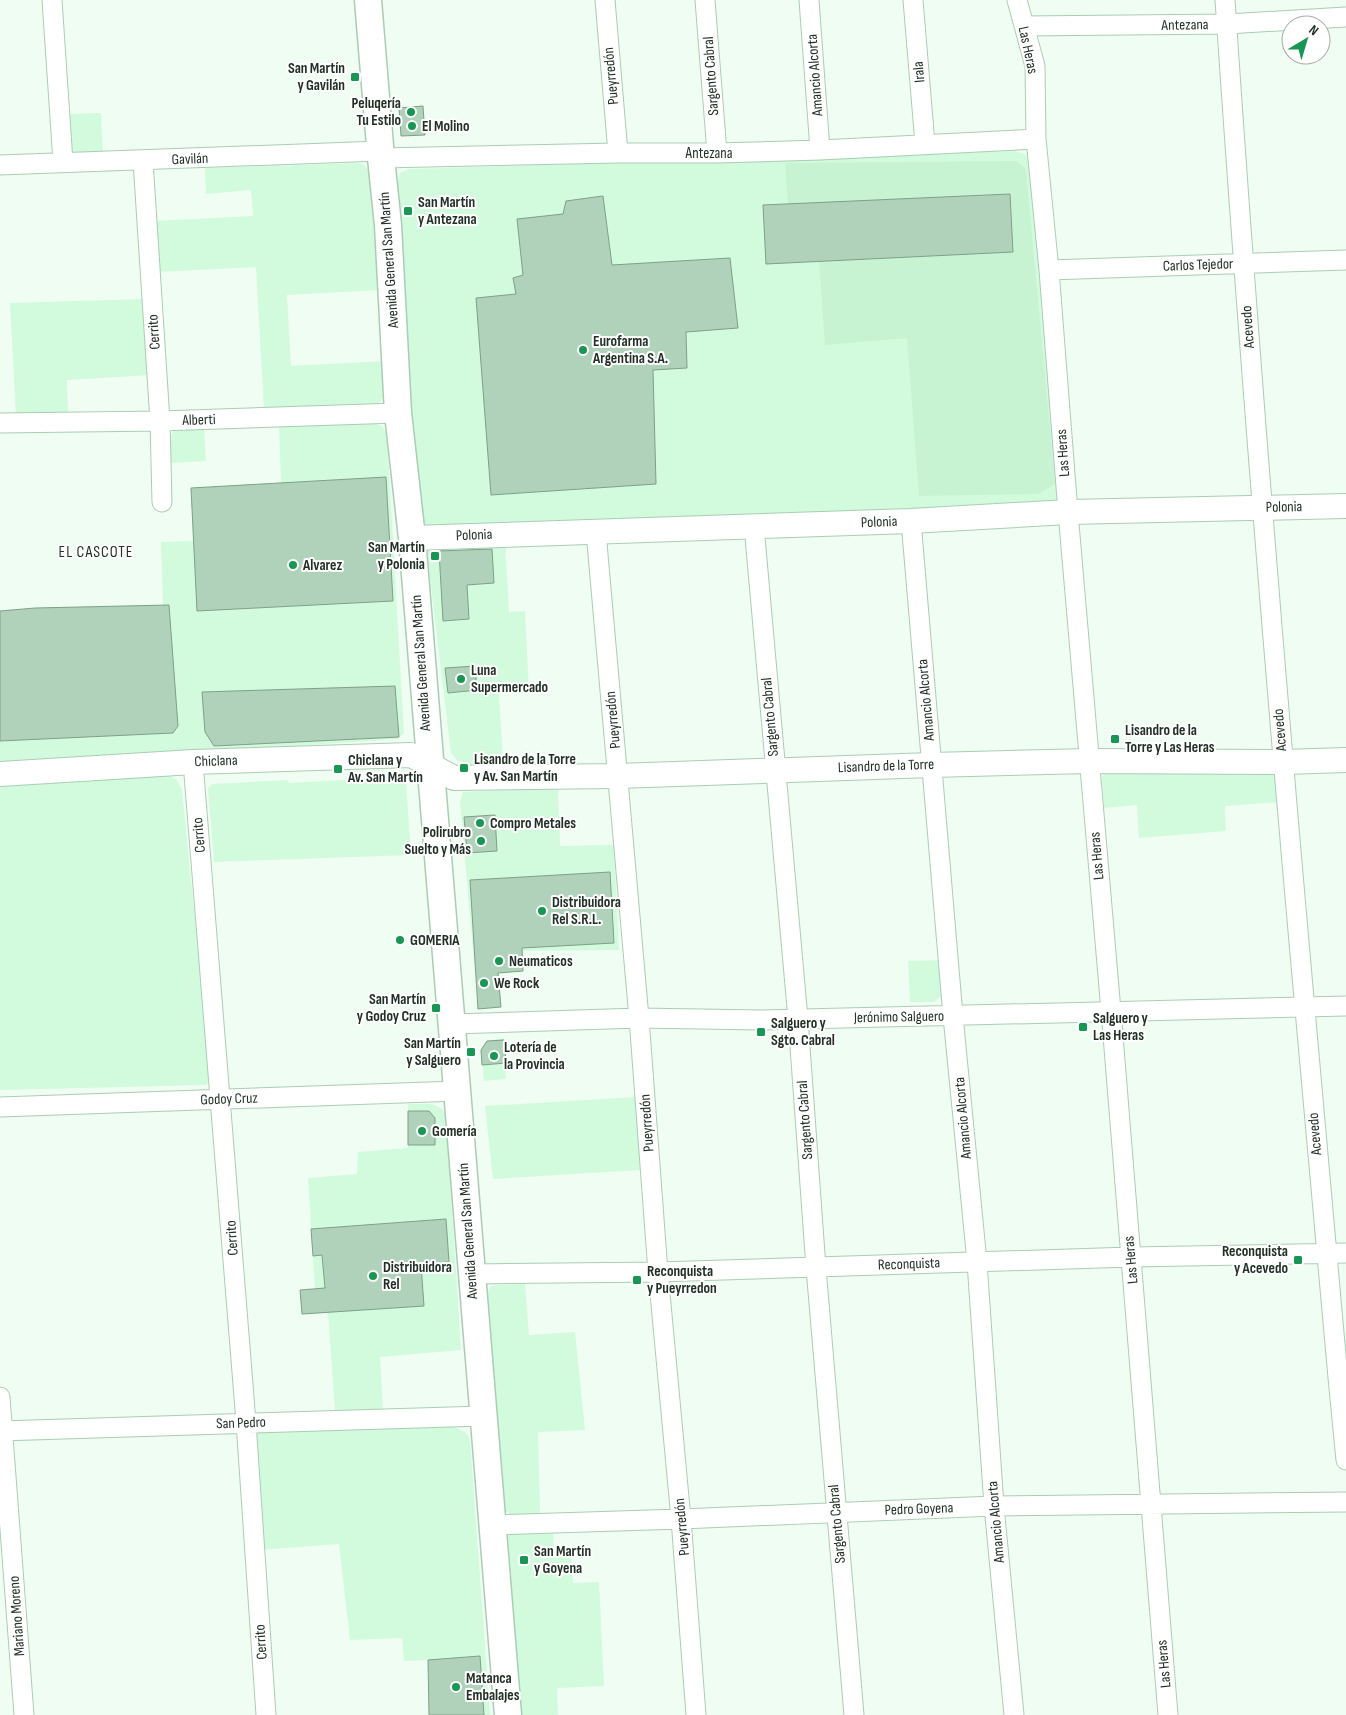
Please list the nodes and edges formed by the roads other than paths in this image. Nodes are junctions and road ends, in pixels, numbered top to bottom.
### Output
1 (52, 0) edge
2 (368, 0) edge
3 (605, 0) edge
4 (705, 0) edge
5 (809, 0) edge
6 (913, 0) edge
7 (1017, 0) edge
8 (1225, 0) edge
9 (1346, 17) edge
10 (1227, 24) junction
11 (1024, 26) junction
12 (1036, 140) junction
13 (925, 144) junction
14 (820, 150) junction
15 (618, 152) junction
16 (717, 153) junction
17 (380, 154) junction
18 (143, 161) junction
19 (63, 162) junction
20 (0, 165) edge
21 (1346, 260) edge
22 (1243, 264) junction
23 (1049, 270) junction
24 (398, 413) junction
25 (160, 421) junction
26 (0, 423) edge
27 (162, 502) dead end
28 (1346, 506) edge
29 (1262, 508) junction
30 (1068, 512) junction
31 (911, 521) junction
32 (754, 526) junction
33 (596, 532) junction
34 (412, 538) junction
35 (1346, 760) edge
36 (1089, 761) junction
37 (193, 762) junction
38 (1283, 762) junction
39 (429, 765) junction
40 (931, 765) junction
41 (774, 770) junction
42 (0, 774) edge
43 (618, 776) junction
44 (1346, 1006) edge
45 (1305, 1007) junction
46 (1111, 1011) junction
47 (953, 1016) junction
48 (639, 1018) junction
49 (798, 1019) junction
50 (452, 1024) junction
51 (458, 1091) junction
52 (221, 1099) junction
53 (0, 1107) edge
54 (1325, 1253) junction
55 (1346, 1253) edge
56 (1131, 1256) junction
57 (977, 1262) junction
58 (816, 1268) junction
59 (658, 1272) junction
60 (472, 1274) junction
61 (0, 1397) edge
62 (483, 1416) junction
63 (246, 1422) junction
64 (1, 1430) edge
65 (1346, 1460) edge
66 (1346, 1502) edge
67 (1150, 1504) junction
68 (994, 1506) junction
69 (836, 1512) junction
70 (681, 1519) junction
71 (493, 1525) junction
72 (24, 1715) edge
73 (266, 1715) edge
74 (508, 1715) edge
75 (696, 1715) edge
76 (854, 1715) edge
77 (1014, 1715) edge
78 (1168, 1715) edge

1 - 19 street
2 - 17 main road, Avenida General San Martín
3 - 15 street, Pueyrredón
4 - 16 street, Sargento Cabral
5 - 14 street, Amancio Alcorta
6 - 13 street, Irala
7 - 11 street, Las Heras
8 - 10 street, Acevedo
9 - 10 street, Antezana
10 - 11 street, Antezana
10 - 22 street, Acevedo
11 - 12 street, Las Heras
12 - 13 street, Antezana
12 - 23 street, Las Heras
13 - 14 street, Antezana
14 - 16 street, Antezana
15 - 16 street, Antezana
15 - 17 street, Antezana
17 - 18 street, Gavilán
17 - 24 main road, Avenida General San Martín
18 - 19 street, Gavilán
18 - 25 street, Cerrito
19 - 20 street, Gavilán
21 - 22 street, Carlos Tejedor
22 - 23 street, Carlos Tejedor
22 - 29 street, Acevedo
23 - 30 street, Las Heras
24 - 25 street, Alberti
24 - 34 main road, Avenida General San Martín
25 - 26 street, Alberti
25 - 27 street, Cerrito
28 - 29 street, Polonia
29 - 30 street, Polonia
29 - 38 street, Acevedo
30 - 31 street, Polonia
30 - 36 street, Las Heras
31 - 32 street, Polonia
31 - 40 street, Amancio Alcorta
32 - 33 street, Polonia
32 - 41 street, Sargento Cabral
33 - 34 street, Polonia
33 - 43 street, Pueyrredón
34 - 39 main road, Avenida General San Martín
35 - 38 street, Lisandro de la Torre
36 - 38 street, Lisandro de la Torre
36 - 40 street, Lisandro de la Torre
36 - 46 street, Las Heras
37 - 39 street, Chiclana
37 - 42 street, Chiclana
37 - 52 street, Cerrito
38 - 45 street, Acevedo
39 - 43 street, Lisandro de la Torre
39 - 50 main road, Avenida General San Martín
40 - 41 street, Lisandro de la Torre
40 - 47 street, Amancio Alcorta
41 - 43 street, Lisandro de la Torre
41 - 49 street, Sargento Cabral
43 - 48 street, Pueyrredón
44 - 45 street, Jerónimo Salguero
45 - 46 street, Jerónimo Salguero
45 - 54 street, Acevedo
46 - 47 street, Jerónimo Salguero
46 - 56 street, Las Heras
47 - 49 street, Jerónimo Salguero
47 - 57 street, Amancio Alcorta
48 - 49 street, Jerónimo Salguero
48 - 50 street, Jerónimo Salguero
48 - 59 street, Pueyrredón
49 - 58 street, Sargento Cabral
50 - 51 main road, Avenida General San Martín
51 - 52 street, Godoy Cruz
51 - 60 main road, Avenida General San Martín
52 - 53 street, Godoy Cruz
52 - 63 street, Cerrito
54 - 55 street, Reconquista
54 - 56 street, Reconquista
54 - 65 street, Acevedo
56 - 57 street, Reconquista
56 - 67 street, Las Heras
57 - 58 street, Reconquista
57 - 68 street, Amancio Alcorta
58 - 59 street, Reconquista
58 - 69 street, Sargento Cabral
59 - 60 street, Reconquista
59 - 70 street, Pueyrredón
60 - 62 main road, Avenida General San Martín
61 - 64 street, Mariano Moreno
62 - 63 street, San Pedro
62 - 71 main road, Avenida General San Martín
63 - 64 street, San Pedro
63 - 73 street, Cerrito
64 - 72 street, Mariano Moreno
66 - 67 street, Pedro Goyena
67 - 68 street, Pedro Goyena
67 - 78 street, Las Heras
68 - 69 street, Pedro Goyena
68 - 77 street, Amancio Alcorta
69 - 70 street, Pedro Goyena
69 - 76 street, Sargento Cabral
70 - 71 street, Pedro Goyena
70 - 75 street, Pueyrredón
71 - 74 main road, Avenida General San Martín

